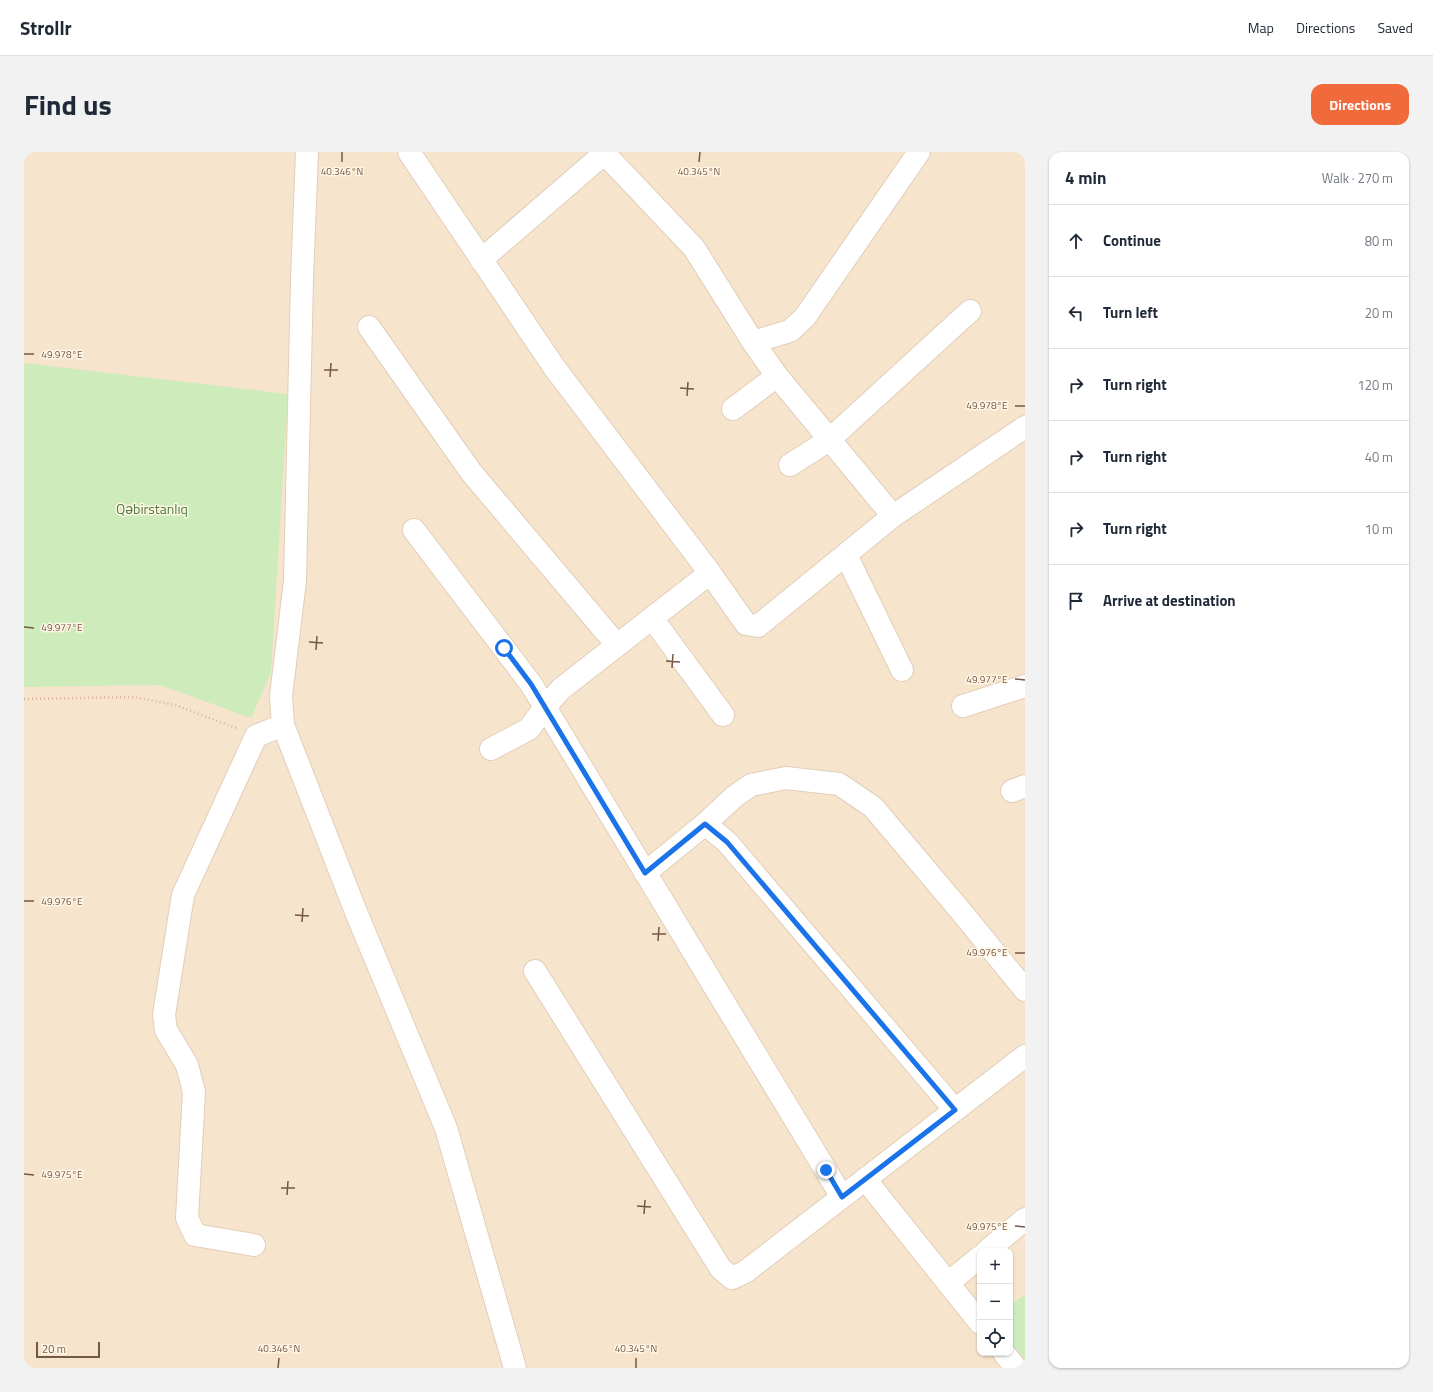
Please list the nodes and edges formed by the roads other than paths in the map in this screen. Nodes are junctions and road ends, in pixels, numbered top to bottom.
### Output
1 (307, 152) edge
2 (409, 152) edge
3 (604, 152) edge
4 (918, 152) edge
5 (481, 260) junction
6 (970, 311) dead end
7 (369, 327) dead end
8 (753, 342) junction
9 (777, 376) junction
10 (733, 409) dead end
11 (1025, 427) edge
12 (829, 440) junction
13 (790, 465) dead end
14 (893, 516) junction
15 (414, 530) dead end
16 (846, 555) junction
17 (710, 573) junction
18 (652, 618) junction
19 (617, 645) junction
20 (902, 670) dead end
21 (1025, 686) edge
22 (963, 706) dead end
23 (545, 707) junction
24 (723, 715) dead end
25 (283, 725) junction
26 (491, 749) dead end
27 (705, 824) junction
28 (645, 873) junction
29 (535, 970) dead end
30 (1025, 990) edge
31 (1025, 1056) edge
32 (955, 1110) junction
33 (865, 1179) junction
34 (842, 1197) junction
35 (1025, 1219) edge
36 (254, 1245) dead end
37 (991, 1248) edge
38 (977, 1259) edge
39 (948, 1283) junction
40 (978, 1320) edge
41 (1006, 1356) edge
42 (515, 1368) edge
43 (1016, 1368) edge

1 - 25 street
2 - 5 street
3 - 5 street
3 - 8 street
4 - 8 street
5 - 17 street
6 - 12 street
7 - 19 street
8 - 9 street
9 - 10 street
9 - 12 street
11 - 14 street
12 - 13 street
12 - 14 street
14 - 16 street
15 - 23 street
16 - 17 street
16 - 20 street
17 - 18 street
18 - 19 street
18 - 24 street
19 - 23 street
21 - 22 street
23 - 26 street
23 - 28 street
25 - 36 street
25 - 42 street
27 - 28 street
27 - 30 street
27 - 32 street
28 - 34 street
29 - 34 street
31 - 32 street
32 - 33 street
33 - 34 street
33 - 39 street
35 - 37 street
38 - 39 street
39 - 40 street
41 - 43 street

